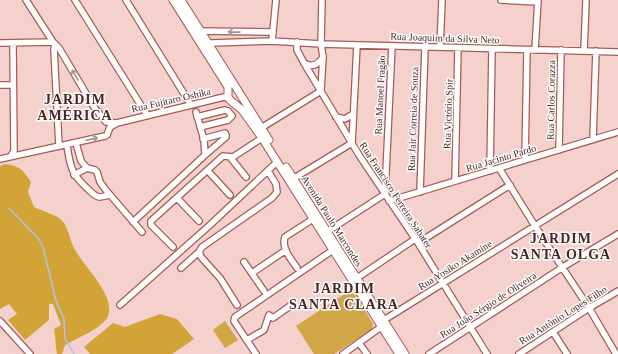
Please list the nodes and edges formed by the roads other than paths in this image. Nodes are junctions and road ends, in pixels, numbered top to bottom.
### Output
1 (26, 0) edge
2 (75, 0) edge
3 (126, 0) edge
4 (173, 0) edge
5 (181, 0) edge
6 (276, 0) edge
7 (322, 0) edge
8 (442, 0) edge
9 (501, 0) edge
10 (586, 0) edge
11 (538, 1) edge
12 (197, 32) junction
13 (273, 32) junction
14 (0, 37) edge
15 (272, 41) junction
16 (297, 42) junction
17 (2, 43) edge
18 (13, 43) junction
19 (54, 43) junction
20 (320, 44) junction
21 (205, 45) junction
22 (357, 45) junction
23 (392, 46) junction
24 (425, 47) junction
25 (440, 47) junction
26 (458, 48) junction
27 (492, 49) junction
28 (527, 50) junction
29 (535, 50) junction
30 (561, 50) junction
31 (584, 51) junction
32 (596, 51) junction
33 (618, 52) edge
34 (323, 58) junction
35 (55, 60) junction
36 (68, 62) junction
37 (304, 63) junction
38 (0, 85) edge
39 (12, 86) junction
40 (320, 91) junction
41 (241, 95) junction
42 (228, 97) junction
43 (237, 105) junction
44 (191, 106) junction
45 (352, 114) junction
46 (147, 115) junction
47 (336, 117) junction
48 (117, 122) junction
49 (200, 127) junction
50 (261, 128) junction
51 (618, 132) edge
52 (262, 138) junction
53 (203, 139) junction
54 (593, 139) junction
55 (76, 143) junction
56 (352, 143) junction
57 (67, 145) junction
58 (60, 146) junction
59 (559, 150) junction
60 (205, 155) junction
61 (11, 156) junction
62 (230, 157) junction
63 (0, 159) edge
64 (526, 160) junction
65 (277, 162) junction
66 (87, 168) junction
67 (500, 168) junction
68 (490, 170) junction
69 (208, 171) junction
70 (268, 171) junction
71 (618, 174) edge
72 (74, 175) junction
73 (246, 177) dead end
74 (291, 180) junction
75 (455, 181) junction
76 (510, 185) junction
77 (420, 192) junction
78 (385, 194) junction
79 (110, 195) junction
80 (230, 195) dead end
81 (178, 198) junction
82 (389, 201) junction
83 (313, 218) junction
84 (199, 221) dead end
85 (133, 222) junction
86 (535, 226) junction
87 (142, 232) dead end
88 (325, 233) junction
89 (618, 234) edge
90 (416, 241) junction
91 (173, 247) dead end
92 (286, 250) junction
93 (333, 250) junction
94 (199, 252) junction
95 (244, 262) dead end
96 (181, 268) dead end
97 (298, 268) dead end
98 (563, 268) junction
99 (252, 273) junction
100 (354, 279) junction
101 (443, 283) junction
102 (264, 291) dead end
103 (618, 291) edge
104 (120, 305) dead end
105 (237, 305) dead end
106 (290, 306) dead end
107 (589, 308) junction
108 (1, 323) edge
109 (383, 324) junction
110 (470, 327) junction
111 (553, 332) junction
112 (247, 340) junction
113 (359, 343) junction
114 (30, 354) edge
115 (256, 354) edge
116 (343, 354) edge
117 (367, 354) edge
118 (399, 354) edge
119 (405, 354) edge
120 (429, 354) edge
121 (488, 354) edge
122 (519, 354) edge
123 (567, 354) edge
124 (616, 354) edge

1 - 19 street
2 - 46 street
3 - 44 street
4 - 12 street, Avenida Paulo Marcondes
5 - 12 street, Avenida Paulo Marcondes
6 - 13 street
7 - 20 street
8 - 25 street
9 - 11 street
10 - 31 street
11 - 29 street
13 -> 12 street
12 - 21 street, Avenida Paulo Marcondes
13 - 15 street
14 - 17 street
15 - 16 street, Rua Joaquim da Silva Neto
15 - 21 street, Rua Joaquim da Silva Neto
16 - 20 street, Rua Joaquim da Silva Neto
16 - 37 street, Rua Francisco Ferreira Sabater
17 - 18 street
18 - 19 street
18 - 39 street
19 - 35 street
19 - 36 street
20 - 22 street, Rua Joaquim da Silva Neto
20 - 34 street
21 - 41 street, Avenida Paulo Marcondes
21 - 42 street, Avenida Paulo Marcondes
22 - 23 street, Rua Joaquim da Silva Neto
22 - 45 street
23 - 24 street, Rua Joaquim da Silva Neto
23 - 78 street, Rua Manoel Fragão
24 - 25 street, Rua Joaquim da Silva Neto
24 - 77 street, Rua Jair Correia de Souza
25 - 26 street, Rua Joaquim da Silva Neto
26 - 27 street, Rua Joaquim da Silva Neto
26 - 75 street, Rua Victório Spir
27 - 28 street, Rua Joaquim da Silva Neto
27 - 68 street
28 - 29 street, Rua Joaquim da Silva Neto
28 - 64 street
29 - 30 street, Rua Joaquim da Silva Neto
30 - 31 street, Rua Joaquim da Silva Neto
30 - 59 street, Rua Carlos Corazza
31 - 32 street, Rua Joaquim da Silva Neto
32 - 33 street, Rua Joaquim da Silva Neto
32 - 54 street
34 - 37 street
34 - 40 street
35 - 36 street
35 - 58 street
48 -> 36 street
37 - 40 street, Rua Francisco Ferreira Sabater
38 - 39 street
39 - 61 street
40 - 47 street, Rua Francisco Ferreira Sabater
40 - 50 street
41 - 42 street
41 - 43 street
41 - 50 street, Avenida Paulo Marcondes
42 - 43 street, Avenida Paulo Marcondes
42 - 44 street, Rua Fujitaro Oshika
43 - 52 street, Avenida Paulo Marcondes
44 - 46 street, Rua Fujitaro Oshika
45 - 47 street
45 - 56 street
46 - 48 street, Rua Fujitaro Oshika
47 - 56 street, Rua Francisco Ferreira Sabater
55 -> 48 street
49 - 49 street
49 - 53 street
50 - 74 street, Avenida Paulo Marcondes
51 - 54 street, Rua Jacinto Pardo
52 - 62 street
52 - 65 street, Avenida Paulo Marcondes
53 - 60 street
53 - 60 street
54 - 59 street, Rua Jacinto Pardo
55 - 57 street
55 - 66 street
56 - 74 street
56 - 78 street, Rua Francisco Ferreira Sabater
57 - 58 street
57 - 72 street
58 - 61 street
59 - 64 street, Rua Jacinto Pardo
60 - 85 street
61 - 63 street
62 - 69 street
62 - 73 street
64 - 67 street, Rua Jacinto Pardo
65 - 70 street
65 - 74 street, Avenida Paulo Marcondes
66 - 72 street
66 - 79 street
67 - 68 street, Rua Jacinto Pardo
67 - 76 street
68 - 75 street, Rua Jacinto Pardo
69 - 80 street
69 - 81 street
70 - 94 street
70 - 104 street
71 - 86 street, Rua Yosiko Akamine
72 - 79 street
74 - 83 street, Avenida Paulo Marcondes
74 - 88 street, Avenida Paulo Marcondes
75 - 77 street, Rua Jacinto Pardo
76 - 86 street
76 - 90 street
77 - 82 street, Rua Jacinto Pardo
78 - 82 street, Rua Francisco Ferreira Sabater
78 - 88 street
79 - 85 street
81 - 84 street
81 - 91 street
82 - 90 street, Rua Francisco Ferreira Sabater
83 - 88 street, Avenida Paulo Marcondes
83 - 92 street
85 - 87 street
86 - 98 street
86 - 101 street, Rua Yosiko Akamine
88 - 93 street, Avenida Paulo Marcondes
88 - 100 street, Avenida Paulo Marcondes
89 - 98 street, Rua João Sérgio de Oliveira
90 - 100 street
90 - 101 street, Rua Francisco Ferreira Sabater
92 - 97 street
92 - 99 street
93 - 100 street, Avenida Paulo Marcondes
93 - 112 street
94 - 96 street
94 - 105 street
95 - 99 street
98 - 107 street
98 - 110 street, Rua João Sérgio de Oliveira
99 - 102 street
100 - 109 street, Avenida Paulo Marcondes
101 - 109 street, Rua Yosiko Akamine
101 - 110 street, Rua Francisco Ferreira Sabater
103 - 107 street, Rua Antônio Lopes Filho
106 - 112 street
107 - 111 street, Rua Antônio Lopes Filho
107 - 124 street
108 - 114 street
109 - 113 street, Rua Yosiko Akamine
109 - 118 street, Avenida Paulo Marcondes
109 - 119 street, Avenida Paulo Marcondes
110 - 120 street, Rua João Sérgio de Oliveira
110 - 121 street, Rua Francisco Ferreira Sabater
111 - 122 street, Rua Antônio Lopes Filho
111 - 123 street
112 - 115 street
113 - 116 street, Rua Yosiko Akamine
113 - 117 street

